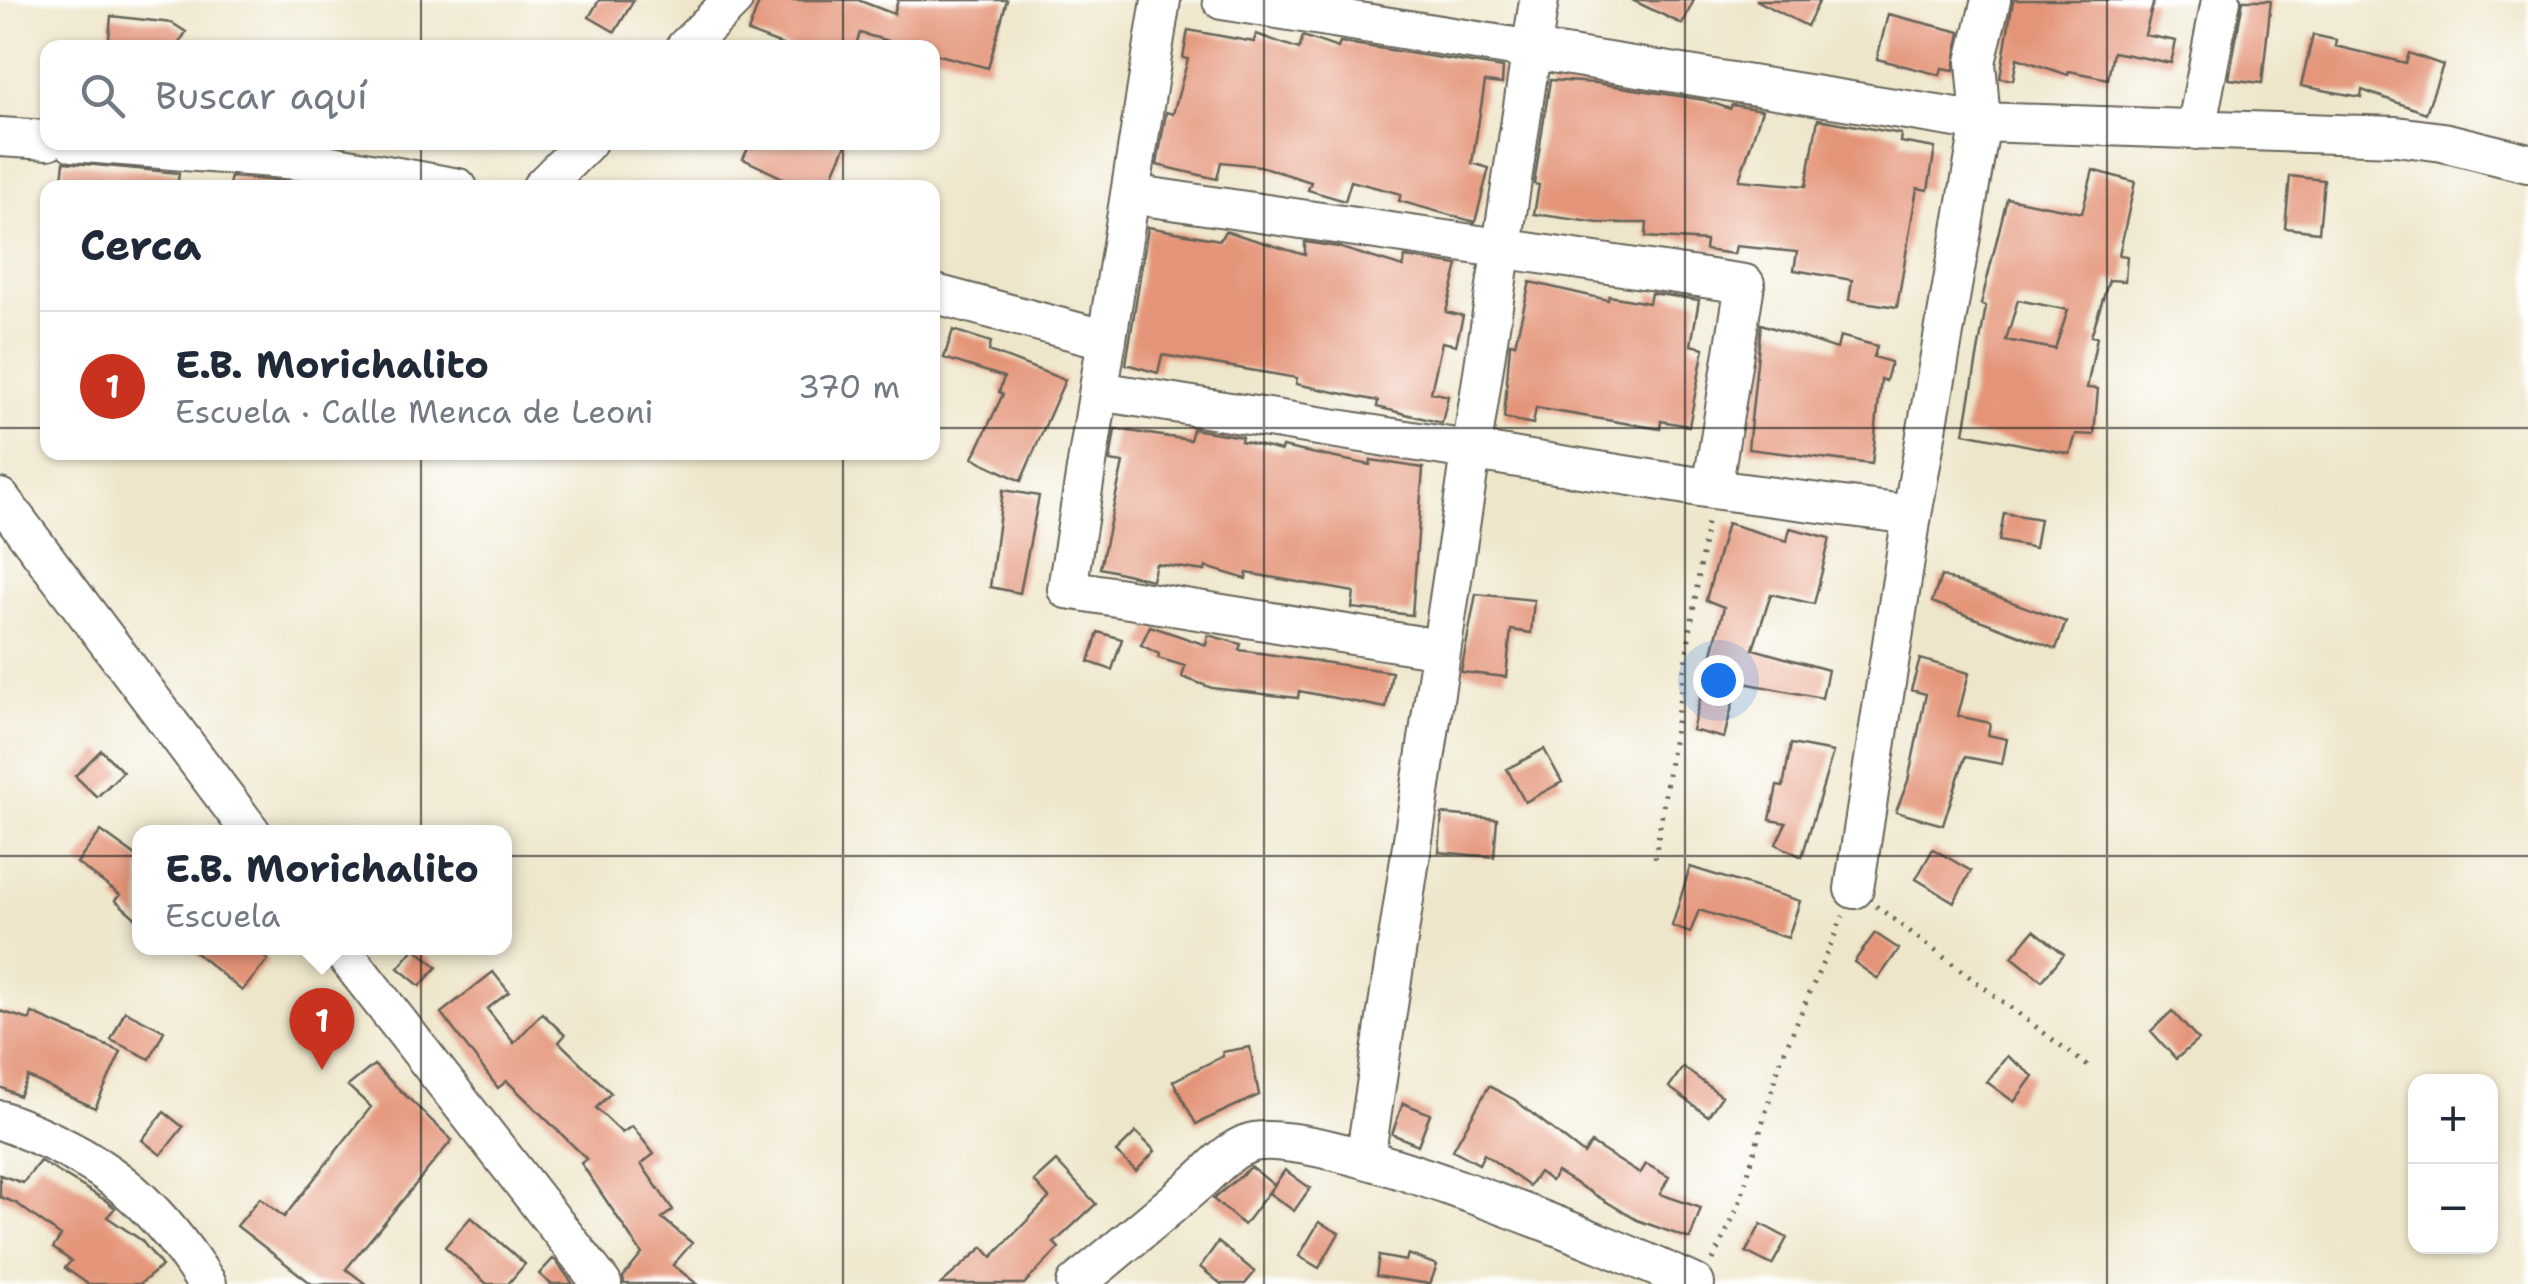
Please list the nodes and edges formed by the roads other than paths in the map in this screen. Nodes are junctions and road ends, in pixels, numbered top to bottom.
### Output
1 (733, 0) edge
2 (1161, 0) edge
3 (1222, 0) edge
4 (1540, 0) edge
5 (1991, 0) edge
6 (2221, 0) edge
7 (692, 40) edge
8 (1532, 50) junction
9 (1980, 122) junction
10 (2196, 130) junction
11 (0, 136) edge
12 (40, 139) edge
13 (173, 150) edge
14 (579, 150) edge
15 (2528, 163) edge
16 (414, 180) edge
17 (549, 180) edge
18 (1130, 194) junction
19 (1502, 248) junction
20 (940, 295) edge
21 (1107, 340) junction
22 (1099, 391) junction
23 (1470, 450) junction
24 (1712, 488) junction
25 (0, 498) edge
26 (1912, 515) junction
27 (1440, 649) junction
28 (246, 825) edge
29 (1854, 889) road end
30 (345, 955) edge
31 (0, 1120) edge
32 (1365, 1159) junction
33 (1701, 1277) edge
34 (207, 1284) edge
35 (602, 1284) edge
36 (1076, 1284) edge

1 - 7 street
2 - 18 street
3 - 8 street
4 - 8 street
5 - 9 street
6 - 10 street
8 - 9 street
8 - 19 street
9 - 10 street
9 - 26 street
10 - 15 street
11 - 12 street
13 - 16 street
14 - 17 street
18 - 19 street
18 - 21 street
19 - 23 street
19 - 24 street
20 - 21 street
21 - 22 street
22 - 23 street
22 - 27 street
23 - 24 street
23 - 27 street
24 - 26 street
25 - 28 street
26 - 29 street
27 - 32 street
30 - 35 street
31 - 34 street
32 - 33 street
32 - 36 street

